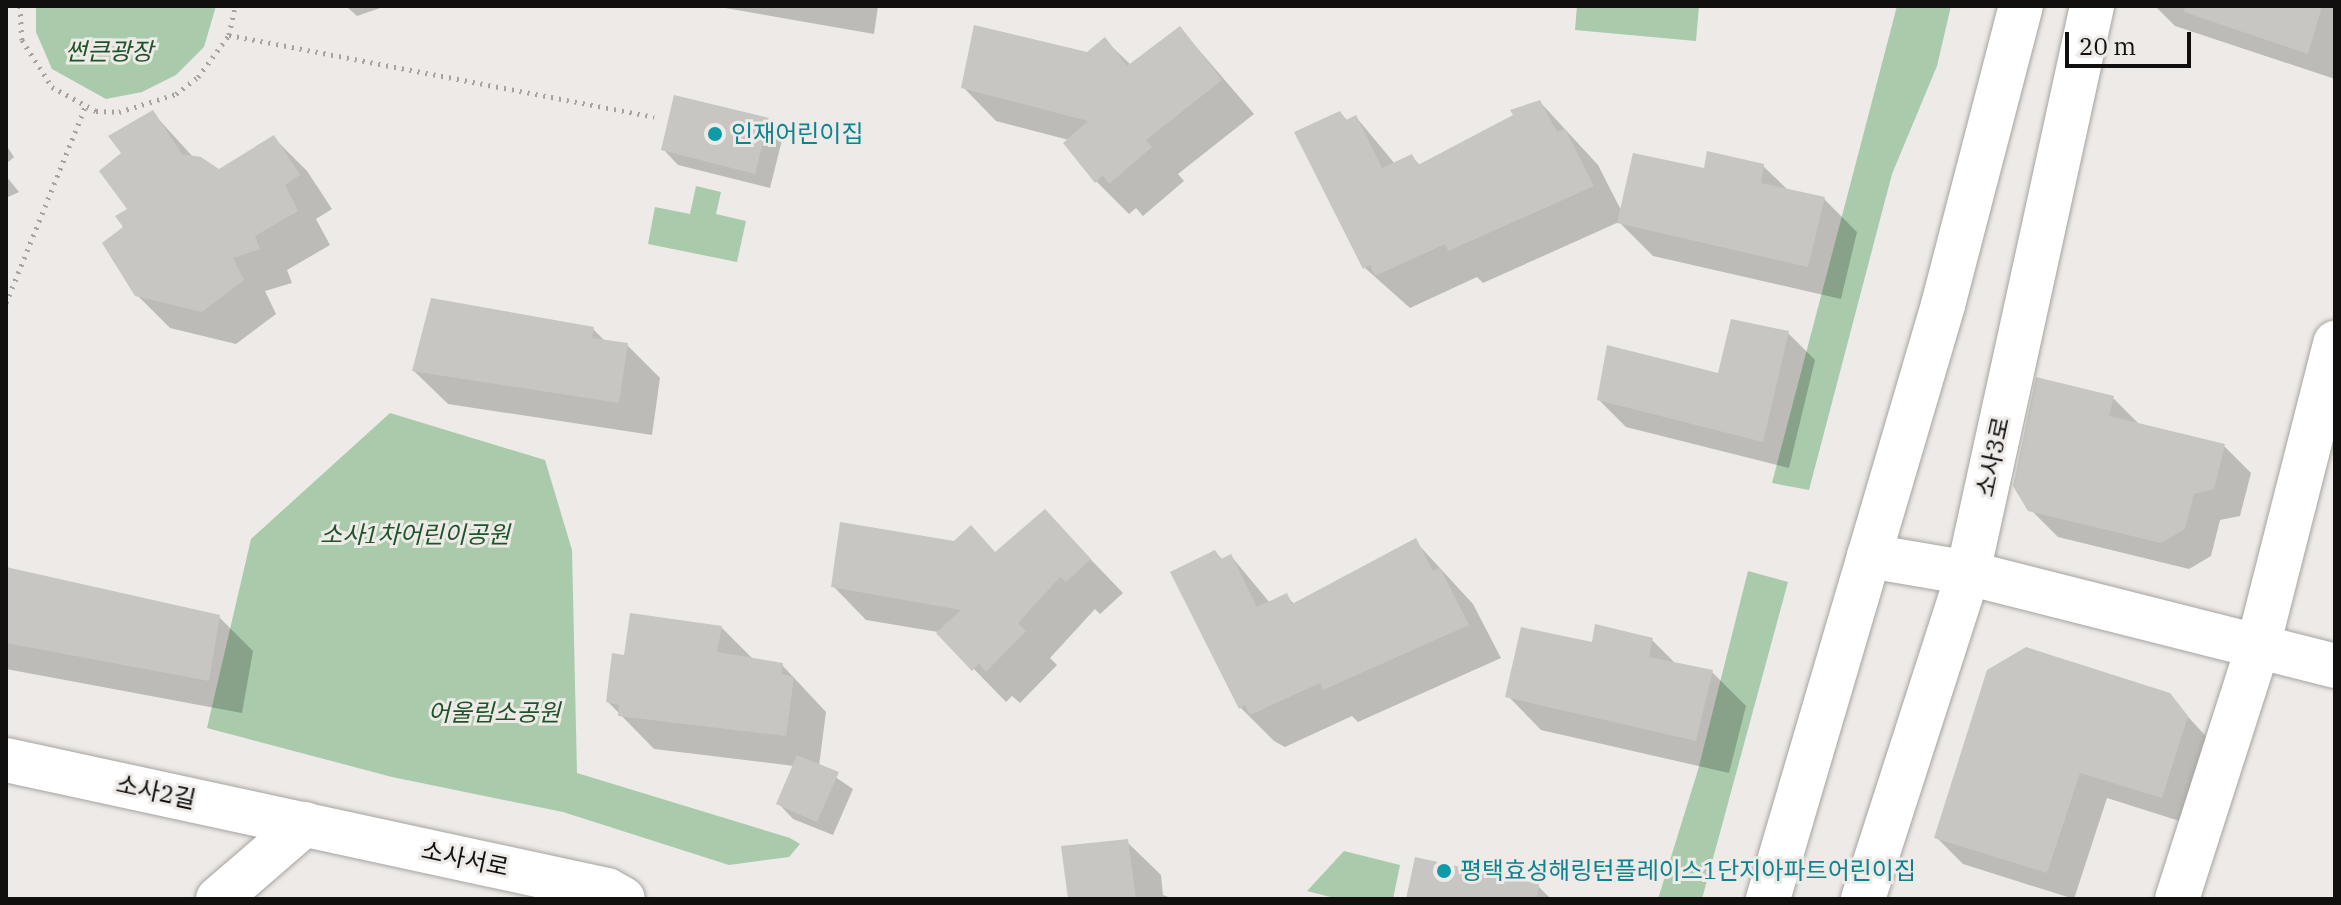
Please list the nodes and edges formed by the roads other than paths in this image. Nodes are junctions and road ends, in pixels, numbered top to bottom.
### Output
1 (2021, 6) edge
2 (2092, 6) edge
3 (2335, 343) edge
4 (1869, 556) junction
5 (1968, 573) junction
6 (2258, 646) junction
7 (2335, 666) edge
8 (6, 760) edge
9 (305, 824) junction
10 (218, 899) edge
11 (623, 899) edge
12 (1768, 899) edge
13 (1863, 899) edge
14 (2177, 899) edge

1 - 4 street
2 - 5 street, 소사3로
3 - 6 street
4 - 5 street
4 - 12 street
5 - 6 street
5 - 13 street, 소사3로
6 - 7 street
6 - 14 street
8 - 9 street, 소사2길
9 - 10 street
9 - 11 street, 소사서로

